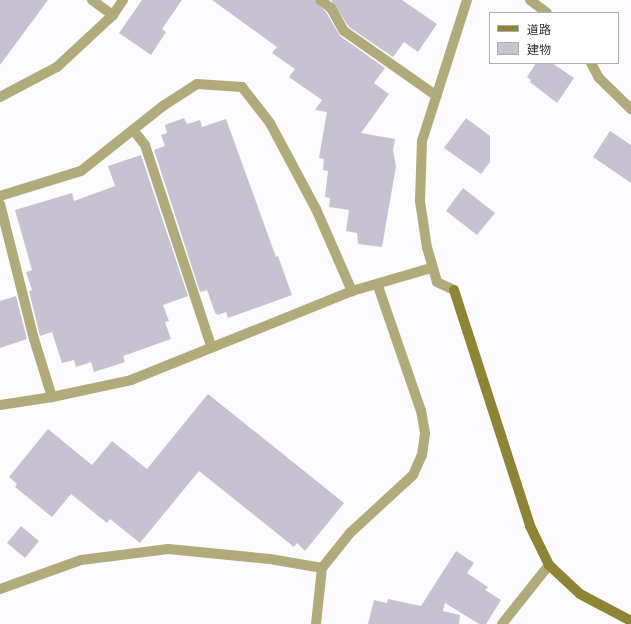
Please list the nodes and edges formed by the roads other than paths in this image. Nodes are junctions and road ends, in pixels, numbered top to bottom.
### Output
1 (92, 0) edge
2 (123, 0) edge
3 (320, 0) edge
4 (467, 0) edge
5 (530, 0) edge
6 (547, 12) edge
7 (113, 15) junction
8 (592, 64) edge
9 (437, 96) junction
10 (0, 97) edge
11 (631, 109) edge
12 (134, 131) junction
13 (0, 196) edge
14 (0, 204) edge
15 (431, 268) junction
16 (378, 286) junction
17 (352, 291) junction
18 (211, 346) junction
19 (52, 397) junction
20 (0, 405) edge
21 (548, 565) junction
22 (322, 568) junction
23 (0, 589) edge
24 (631, 621) edge
25 (316, 624) edge
26 (502, 624) edge

1 - 7 street
2 - 7 street
3 - 9 street
4 - 9 street
5 - 6 street
7 - 10 street
8 - 11 street
9 - 15 street
12 - 13 street
12 - 17 street
12 - 18 street
14 - 19 street
15 - 16 street
15 - 21 street
16 - 17 street
16 - 22 street
17 - 18 street
18 - 19 street
19 - 20 street
21 - 24 street
21 - 26 street
22 - 23 street
22 - 25 street

